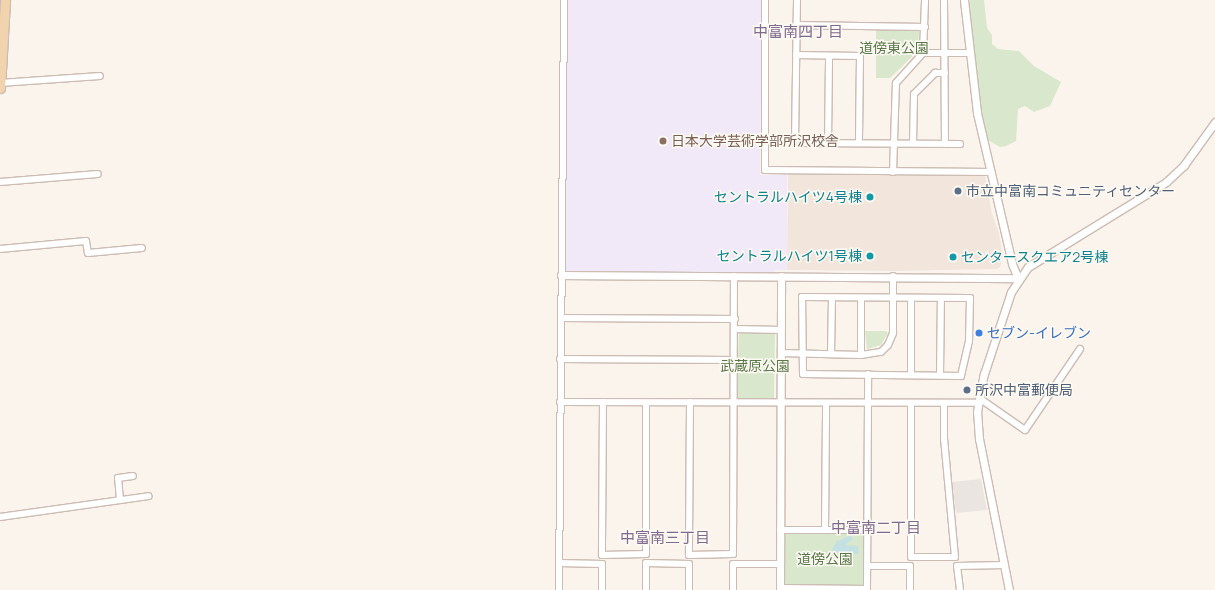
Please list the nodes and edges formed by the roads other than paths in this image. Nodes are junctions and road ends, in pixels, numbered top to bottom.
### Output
1 (5, 0) edge
2 (564, 0) edge
3 (765, 0) edge
4 (797, 0) edge
5 (925, 0) edge
6 (944, 0) edge
7 (964, 0) edge
8 (796, 26) junction
9 (925, 27) junction
10 (923, 53) junction
11 (945, 53) junction
12 (969, 53) junction
13 (796, 55) junction
14 (829, 56) junction
15 (945, 73) junction
16 (100, 76) dead end
17 (0, 83) edge
18 (0, 88) edge
19 (1215, 122) edge
20 (828, 143) junction
21 (859, 143) junction
22 (893, 144) junction
23 (913, 144) junction
24 (945, 144) junction
25 (960, 144) dead end
26 (893, 172) junction
27 (991, 172) junction
28 (98, 174) dead end
29 (0, 182) edge
30 (142, 248) dead end
31 (0, 250) edge
32 (561, 275) junction
33 (734, 276) junction
34 (782, 276) junction
35 (893, 276) junction
36 (1018, 278) junction
37 (832, 298) junction
38 (861, 298) junction
39 (893, 298) junction
40 (911, 298) junction
41 (941, 298) junction
42 (561, 318) junction
43 (735, 319) junction
44 (735, 329) junction
45 (781, 330) junction
46 (1080, 349) dead end
47 (781, 353) junction
48 (802, 354) junction
49 (831, 354) junction
50 (861, 355) junction
51 (560, 359) junction
52 (734, 360) junction
53 (868, 374) junction
54 (911, 375) junction
55 (940, 375) junction
56 (978, 401) junction
57 (560, 402) junction
58 (602, 402) junction
59 (690, 402) junction
60 (646, 403) junction
61 (734, 403) junction
62 (780, 403) junction
63 (826, 403) junction
64 (868, 403) junction
65 (911, 403) junction
66 (944, 403) junction
67 (132, 476) dead end
68 (149, 496) dead end
69 (120, 500) junction
70 (0, 517) edge
71 (780, 530) junction
72 (825, 530) junction
73 (867, 530) junction
74 (559, 564) junction
75 (780, 564) junction
76 (1004, 565) junction
77 (867, 566) junction
78 (780, 589) edge
79 (824, 589) edge
80 (868, 589) edge
81 (559, 590) edge
82 (602, 590) edge
83 (646, 590) edge
84 (689, 590) edge
85 (733, 590) edge
86 (910, 590) edge
87 (960, 590) edge
88 (1009, 590) edge

1 - 17 main road
2 - 32 street
3 - 26 street
4 - 8 street
5 - 9 street
6 - 11 street
7 - 12 street
8 - 9 street
8 - 13 street
9 - 10 street
10 - 11 street
10 - 22 street
11 - 12 street
11 - 15 street
12 - 27 street
13 - 14 street
13 - 20 street
14 - 20 street
14 - 21 street
15 - 23 street
15 - 24 street
16 - 17 street
17 - 18 main road
19 - 36 street
20 - 21 street
21 - 22 street
22 - 23 street
22 - 26 street
23 - 24 street
24 - 25 street
26 - 27 street
27 - 36 street
28 - 29 street
30 - 31 street
32 - 33 street
32 - 42 street
33 - 34 street
33 - 43 street
34 - 35 street
34 - 45 street
35 - 36 street
35 - 39 street
36 - 56 street
37 - 38 street
37 - 48 street
37 - 49 street
38 - 39 street
38 - 50 street
39 - 40 street
39 - 50 street
40 - 41 street
40 - 54 street
41 - 55 street
41 - 55 street
42 - 43 street
42 - 51 street
43 - 44 street
44 - 45 street
44 - 52 street
45 - 47 street
46 - 56 street
47 - 48 street
47 - 62 street
48 - 49 street
48 - 53 street
49 - 50 street
51 - 52 street
51 - 57 street
52 - 61 street
53 - 54 street
53 - 64 street
54 - 55 street
56 - 66 street
56 - 76 street
57 - 58 street
57 - 74 street
58 - 60 street
58 - 60 street
59 - 60 street
59 - 61 street
59 - 61 street
61 - 62 street
62 - 63 street
62 - 71 street
63 - 64 street
63 - 72 street
64 - 65 street
64 - 73 street
65 - 66 street
65 - 66 street
67 - 69 street
68 - 69 street
69 - 70 street
71 - 72 street
71 - 75 street
72 - 73 street
73 - 77 street
74 - 81 street
74 - 82 street
75 - 78 street
75 - 85 street
76 - 87 street
76 - 88 street
77 - 80 street
77 - 86 street
78 - 79 street
79 - 80 street
83 - 84 street

